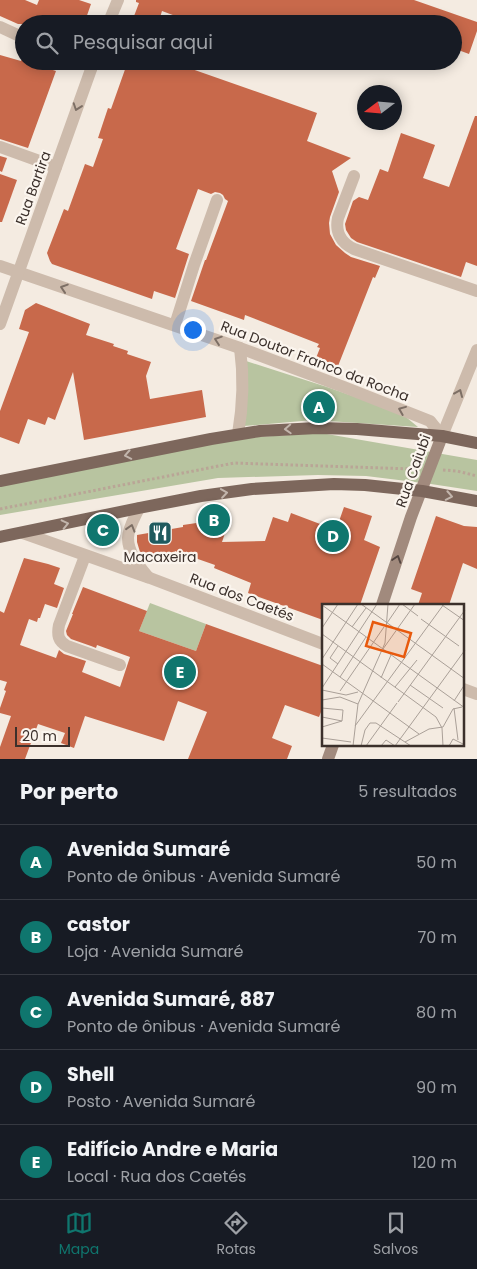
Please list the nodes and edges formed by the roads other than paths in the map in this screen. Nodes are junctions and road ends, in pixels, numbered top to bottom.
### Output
1 (118, 0) edge
2 (112, 15) edge
3 (0, 28) edge
4 (15, 34) edge
5 (91, 70) edge
6 (0, 147) edge
7 (56, 167) junction
8 (354, 176) dead end
9 (217, 200) dead end
10 (0, 266) edge
11 (18, 273) junction
12 (477, 291) edge
13 (0, 324) edge
14 (175, 325) junction
15 (240, 348) junction
16 (477, 350) edge
17 (238, 434) junction
18 (442, 436) junction
19 (477, 443) edge
20 (0, 481) edge
21 (422, 490) junction
22 (477, 501) edge
23 (140, 508) junction
24 (23, 533) junction
25 (0, 537) edge
26 (85, 556) junction
27 (150, 578) junction
28 (382, 604) edge
29 (322, 644) edge
30 (120, 665) dead end
31 (464, 689) edge
32 (477, 694) edge
33 (333, 746) edge
34 (328, 759) edge

1 - 2 street
3 - 4 street
5 -> 7 street, Rua Bartira
6 - 7 street
7 - 11 street, Rua Bartira
8 - 12 street
9 - 14 street
10 - 11 street, Rua Doutor Franco da Rocha
11 - 13 street, Rua Bartira
14 -> 11 street, Rua Doutor Franco da Rocha
15 -> 14 street, Rua Doutor Franco da Rocha
15 - 17 street
18 -> 15 street, Rua Doutor Franco da Rocha
18 -> 16 street, Rua Caiubi
18 -> 17 main road
17 -> 20 main road
18 - 19 main road
18 - 21 main road, Rua Caiubi
21 -> 22 main road
23 -> 21 main road
28 -> 21 main road, Rua Caiubi
24 -> 23 main road
27 -> 23 street, Rua dos Caetés
24 - 25 main road
24 - 26 street, Rua dos Caetés
26 - 27 street, Rua dos Caetés
26 - 30 street
27 - 29 street, Rua dos Caetés
31 - 32 street
33 - 34 main road

